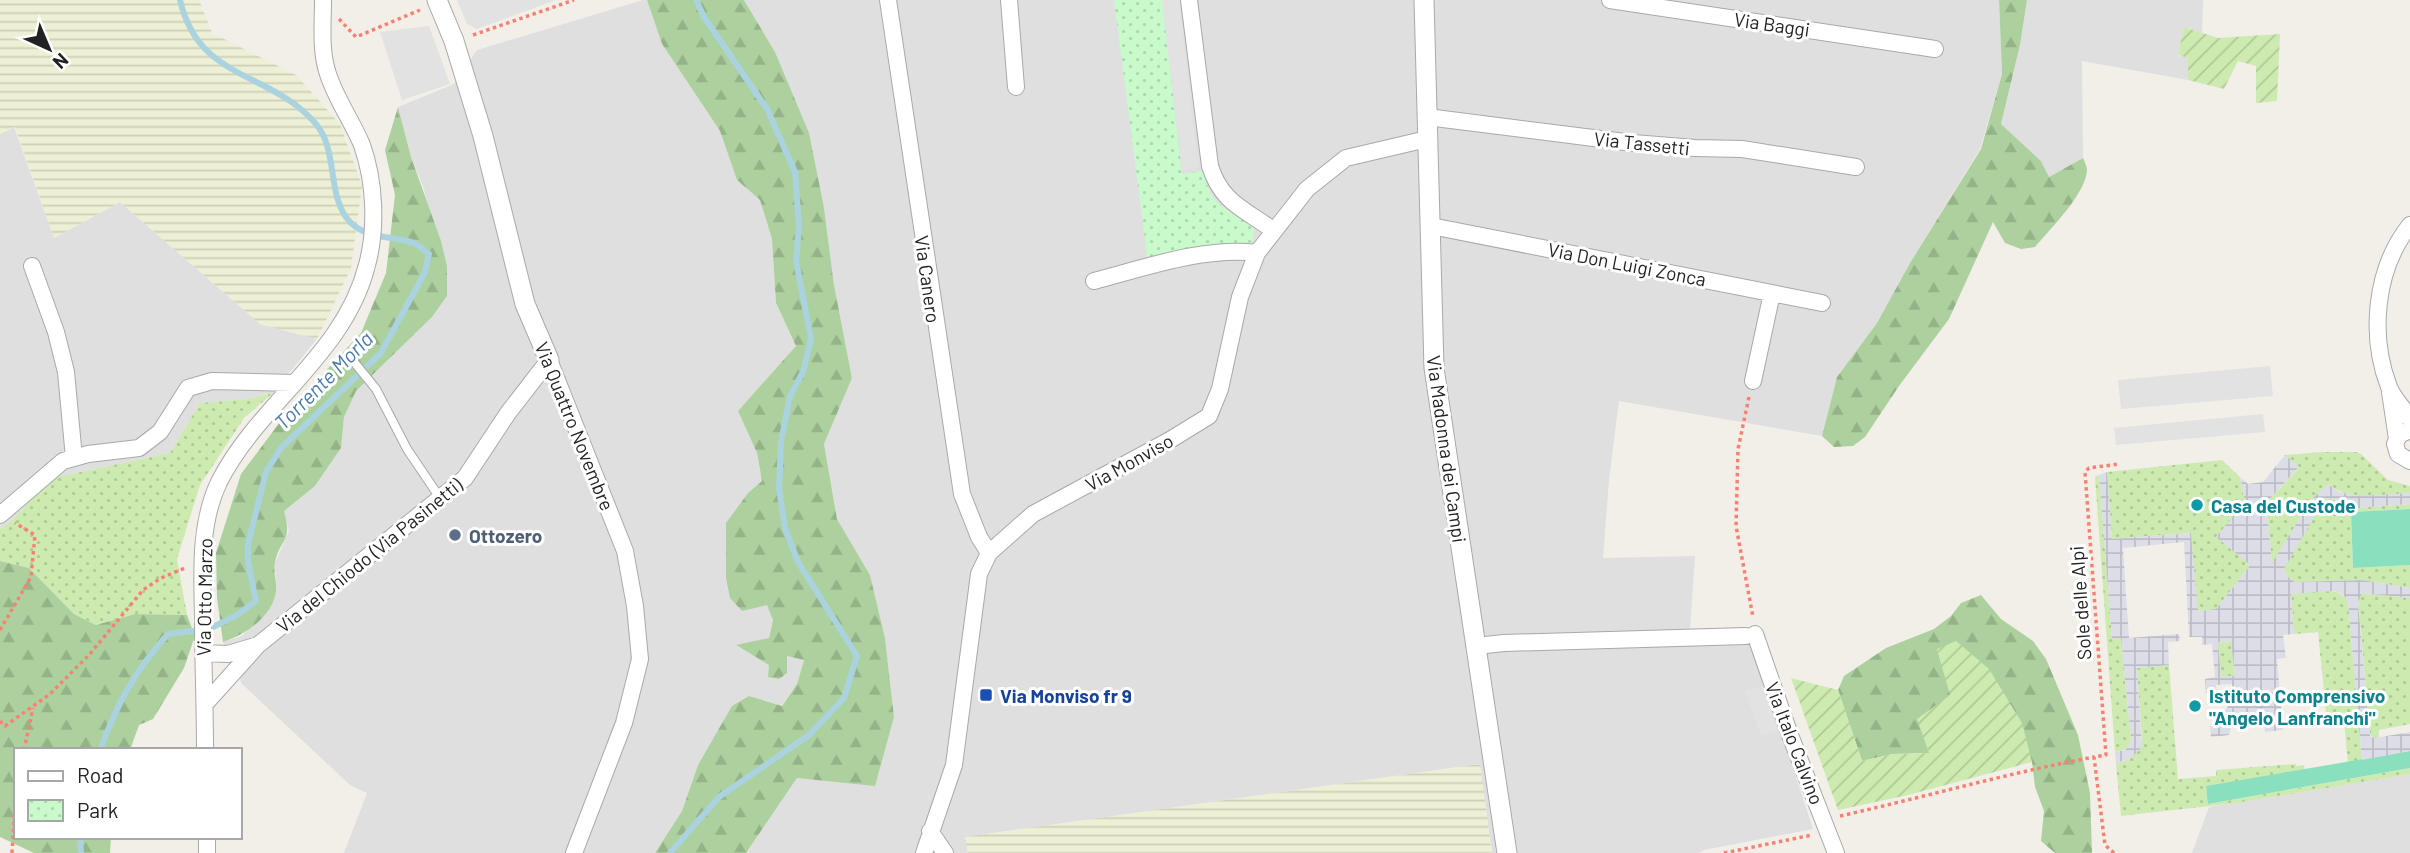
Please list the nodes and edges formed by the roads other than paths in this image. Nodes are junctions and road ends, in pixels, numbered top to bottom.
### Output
1 (437, 0) edge
2 (888, 0) edge
3 (1009, 0) edge
4 (1189, 0) edge
5 (1424, 0) edge
6 (1610, 0) edge
7 (323, 1) edge
8 (1935, 49) dead end
9 (1016, 87) dead end
10 (1427, 117) junction
11 (1427, 139) junction
12 (1856, 167) dead end
13 (2410, 225) edge
14 (1431, 226) junction
15 (1273, 230) junction
16 (1257, 253) junction
17 (33, 266) dead end
18 (1094, 281) dead end
19 (1772, 293) junction
20 (1822, 303) dead end
21 (549, 360) junction
22 (354, 362) dead end
23 (1753, 381) road end
24 (294, 383) junction
25 (2389, 389) junction
26 (2410, 419) edge
27 (2403, 434) edge
28 (74, 458) junction
29 (2410, 461) edge
30 (440, 498) junction
31 (1, 515) edge
32 (989, 553) junction
33 (258, 645) junction
34 (1476, 646) junction
35 (203, 651) junction
36 (205, 704) junction
37 (205, 748) edge
38 (930, 831) junction
39 (574, 853) edge
40 (924, 853) edge
41 (945, 853) edge
42 (1507, 853) edge
43 (1836, 853) edge

1 - 21 street, Via Quattro Novembre
2 - 32 street, Via Canero
3 - 9 street
4 - 15 street
5 - 10 street, Via Madonna dei Campi
6 - 8 street, Via Baggi
7 - 24 street, Via Otto Marzo
10 - 11 street, Via Madonna dei Campi
10 - 12 street, Via Tassetti
11 - 14 street, Via Madonna dei Campi
11 - 15 street, Via Monviso
13 - 25 street
14 - 19 street, Via Don Luigi Zonca
14 - 34 street, Via Madonna dei Campi
15 - 16 street, Via Monviso
16 - 18 street
16 - 32 street, Via Monviso
17 - 28 street
19 - 20 street, Via Don Luigi Zonca
19 - 23 street
21 - 30 street, Via del Chiodo (Via Pasinetti)
21 - 39 street, Via Quattro Novembre
22 - 30 lane
24 - 28 street
24 - 35 street, Via Otto Marzo
25 - 26 street
25 - 27 street
27 - 29 street
28 - 31 street
30 - 33 street, Via del Chiodo (Via Pasinetti)
32 - 38 street, Via Monviso
33 - 35 street
33 - 36 street, Via del Chiodo (Via Pasinetti)
34 - 42 street, Via Madonna dei Campi
34 - 43 street, Via Italo Calvino
35 - 36 street, Via Otto Marzo
36 - 37 street, Via Otto Marzo
38 - 40 street, Via Monviso
38 - 41 street

